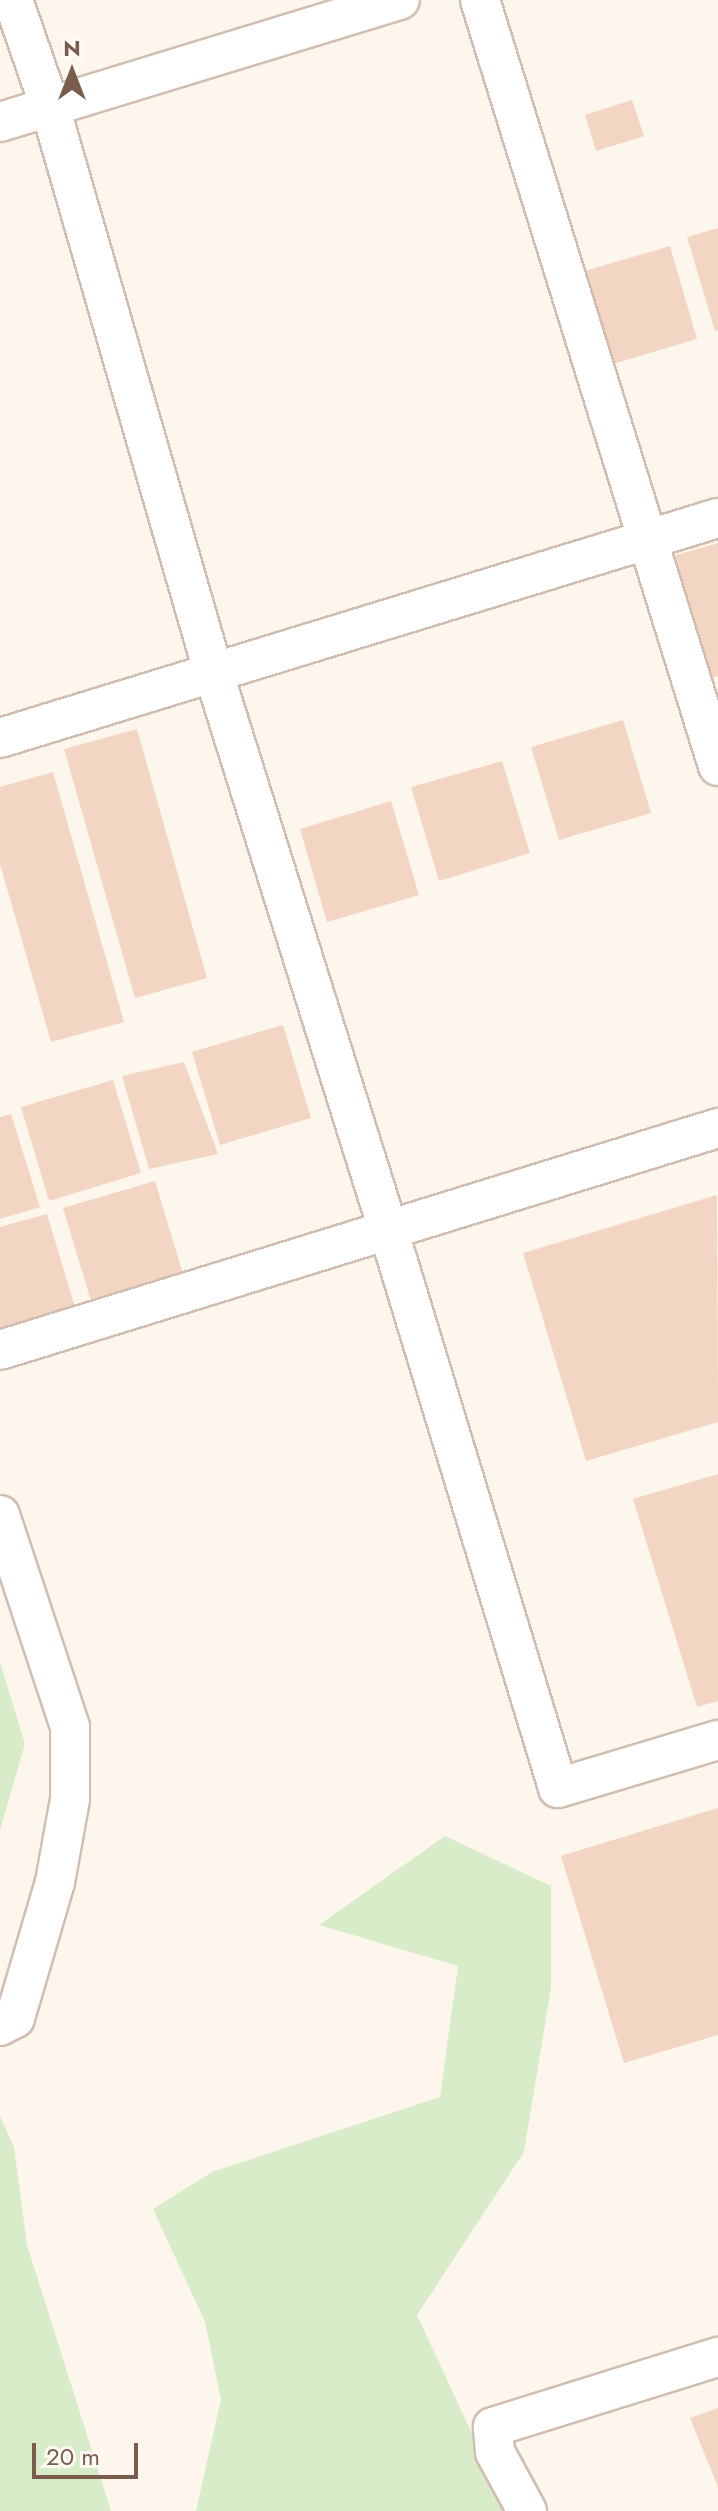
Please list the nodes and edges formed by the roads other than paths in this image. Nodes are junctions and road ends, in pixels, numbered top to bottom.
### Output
1 (13, 0) edge
2 (400, 0) edge
3 (480, 0) edge
4 (50, 107) junction
5 (0, 122) edge
6 (718, 518) edge
7 (646, 539) junction
8 (213, 671) junction
9 (0, 738) edge
10 (718, 766) edge
11 (718, 1128) edge
12 (388, 1229) junction
13 (0, 1350) edge
14 (0, 1515) edge
15 (718, 1740) edge
16 (0, 2026) edge
17 (718, 2357) edge
18 (527, 2511) edge

1 - 4 street
2 - 4 street
3 - 7 street
4 - 5 street
4 - 8 street
6 - 7 street
7 - 8 street
7 - 10 street
8 - 9 street
8 - 12 street
11 - 12 street
12 - 13 street
12 - 15 street
14 - 16 street
17 - 18 street

